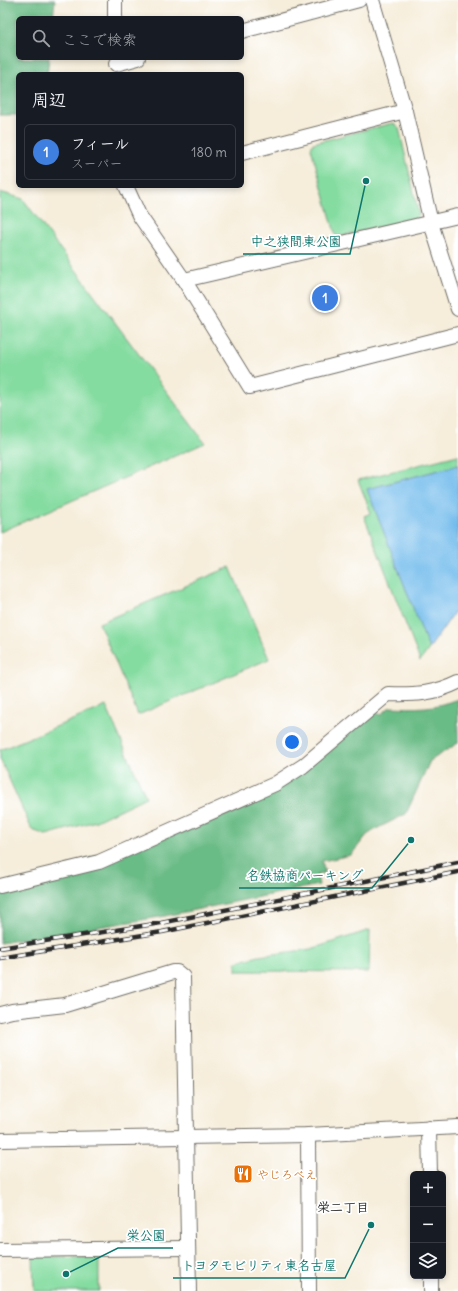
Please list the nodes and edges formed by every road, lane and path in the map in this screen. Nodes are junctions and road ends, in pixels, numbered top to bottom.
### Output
1 (115, 0) edge
2 (360, 0) edge
3 (372, 0) edge
4 (115, 16) edge
5 (244, 30) edge
6 (132, 60) edge
7 (116, 65) edge
8 (405, 111) junction
9 (244, 152) edge
10 (127, 188) edge
11 (458, 216) edge
12 (430, 223) junction
13 (184, 280) junction
14 (458, 309) edge
15 (458, 334) edge
16 (458, 682) edge
17 (0, 886) edge
18 (0, 1014) edge
19 (458, 1127) edge
20 (430, 1128) junction
21 (308, 1135) junction
22 (186, 1137) junction
23 (0, 1140) edge
24 (430, 1171) edge
25 (188, 1248) junction
26 (0, 1250) edge
27 (431, 1279) edge
28 (189, 1291) edge
29 (309, 1291) edge
30 (432, 1291) edge

1 - 4 street
2 - 5 street
3 - 8 street
6 - 7 street
8 - 9 street
8 - 12 street
10 - 13 street
11 - 12 street
12 - 13 street
12 - 14 street
13 - 15 street
16 - 17 street
18 - 22 street
19 - 20 street
20 - 21 street
20 - 24 street
21 - 22 street
21 - 29 street
22 - 23 street
22 - 25 street
25 - 26 street
25 - 28 street
27 - 30 street

